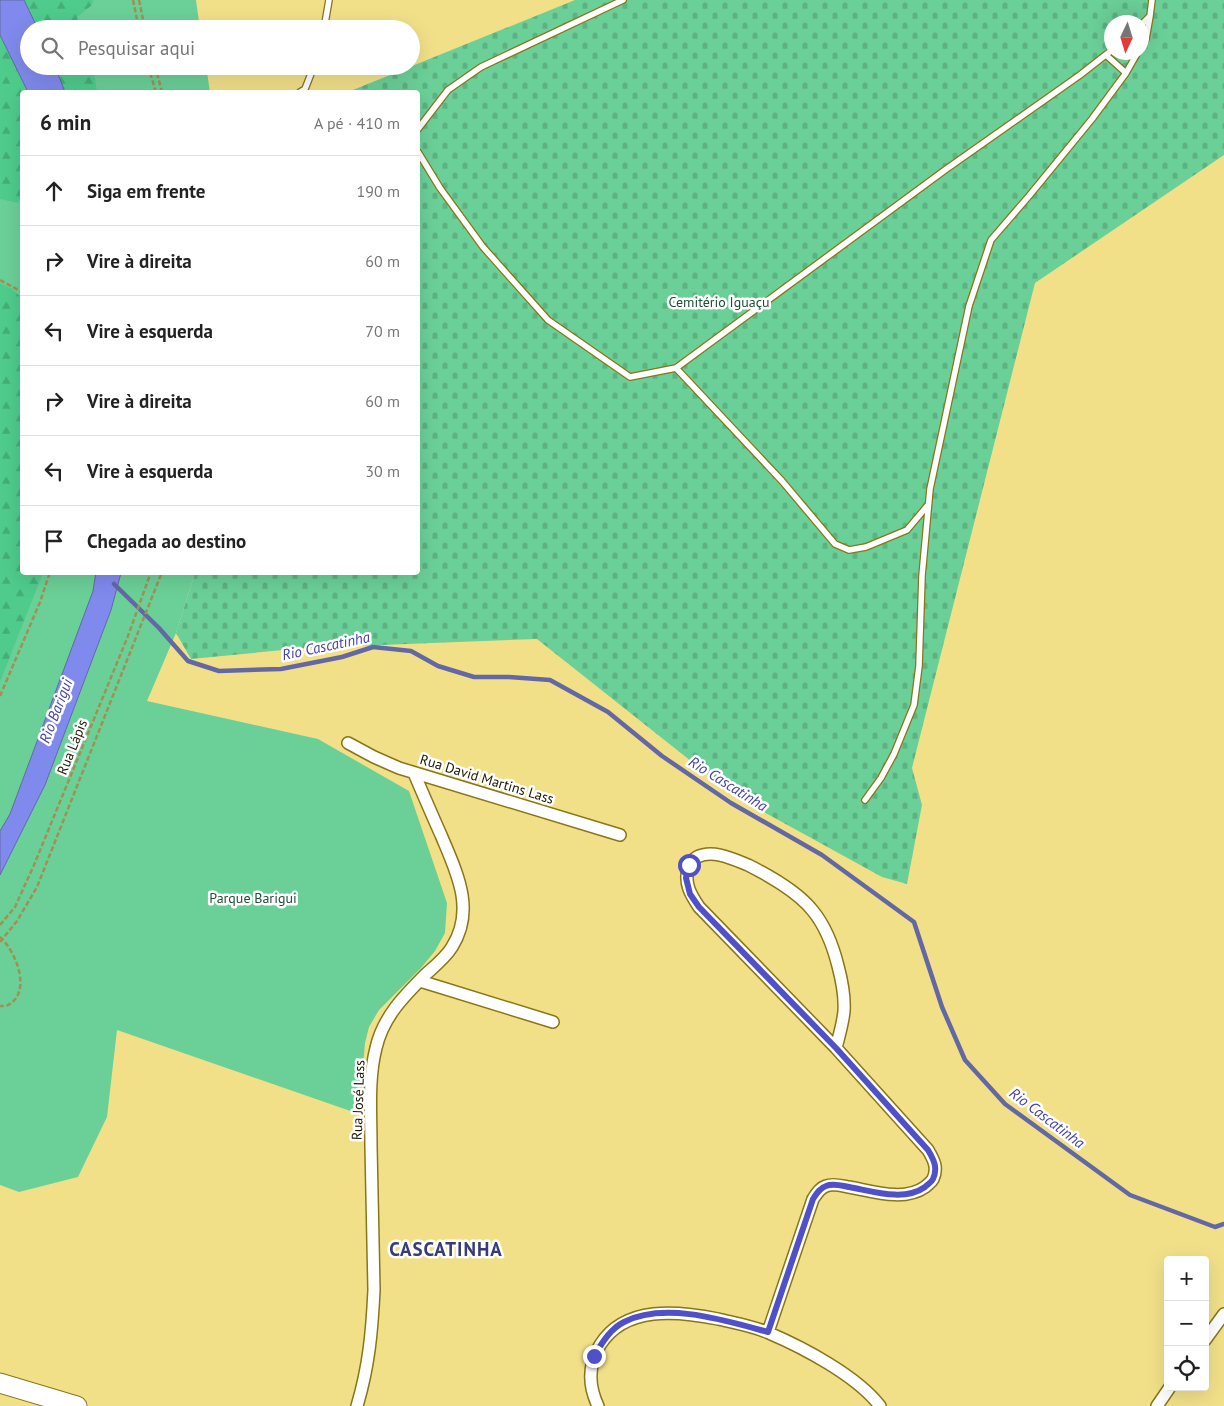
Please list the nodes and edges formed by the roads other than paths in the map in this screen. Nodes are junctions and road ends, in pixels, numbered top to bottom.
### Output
1 (329, 0) edge
2 (623, 0) edge
3 (1152, 0) edge
4 (1150, 16) joint
5 (326, 20) edge
6 (1149, 22) edge
7 (1104, 56) edge
8 (1115, 60) edge
9 (1133, 60) edge
10 (1126, 73) junction
11 (310, 75) edge
12 (303, 90) edge
13 (420, 126) edge
14 (420, 155) edge
15 (676, 368) junction
16 (928, 505) junction
17 (348, 743) dead end
18 (414, 773) junction
19 (865, 800) dead end
20 (620, 835) dead end
21 (420, 981) junction
22 (553, 1022) dead end
23 (836, 1048) junction
24 (1224, 1314) edge
25 (768, 1332) junction
26 (1209, 1335) edge
27 (0, 1382) edge
28 (1167, 1391) edge
29 (76, 1406) edge
30 (357, 1406) edge
31 (598, 1406) edge
32 (880, 1406) edge
33 (1157, 1406) edge

1 - 5 lane
2 - 13 lane
3 - 4 lane
4 - 6 lane
7 - 15 lane
8 - 10 lane
9 - 10 lane
10 - 16 lane
11 - 12 lane
14 - 15 lane
15 - 16 lane
16 - 19 lane
17 - 18 street, Rua David Martins Lass
18 - 20 street, Rua David Martins Lass
18 - 21 street, Rua José Lass
21 - 22 street
21 - 30 street, Rua José Lass
23 - 23 street
23 - 25 street
24 - 26 street
25 - 31 street
25 - 32 street
27 - 29 main road
28 - 33 street

